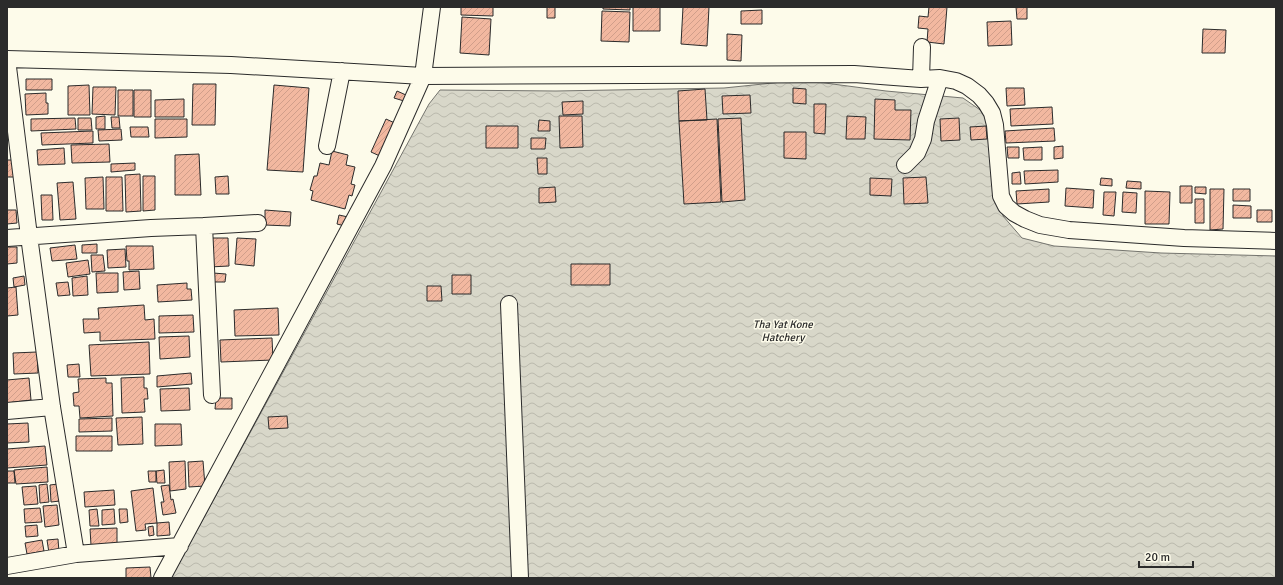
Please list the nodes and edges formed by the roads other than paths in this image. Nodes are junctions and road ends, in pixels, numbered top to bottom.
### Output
1 (432, 7) edge
2 (922, 47) dead end
3 (7, 59) edge
4 (342, 71) junction
5 (424, 76) junction
6 (940, 78) junction
7 (922, 79) junction
8 (327, 146) dead end
9 (905, 165) dead end
10 (258, 223) dead end
11 (204, 226) junction
12 (29, 236) junction
13 (7, 238) edge
14 (1276, 241) edge
15 (509, 304) dead end
16 (212, 395) dead end
17 (52, 407) junction
18 (7, 411) edge
19 (180, 546) junction
20 (76, 554) junction
21 (7, 566) edge
22 (162, 578) edge
23 (520, 578) edge

1 - 5 street
2 - 7 street
3 - 4 street
3 - 12 street
4 - 5 street
4 - 8 street
5 - 7 street
5 - 19 street
6 - 7 street
6 - 9 street
6 - 14 street
10 - 11 street
11 - 12 street
11 - 16 street
12 - 13 street
12 - 17 street
15 - 23 street
17 - 18 street
17 - 20 street
19 - 20 street
19 - 22 street
20 - 21 street

